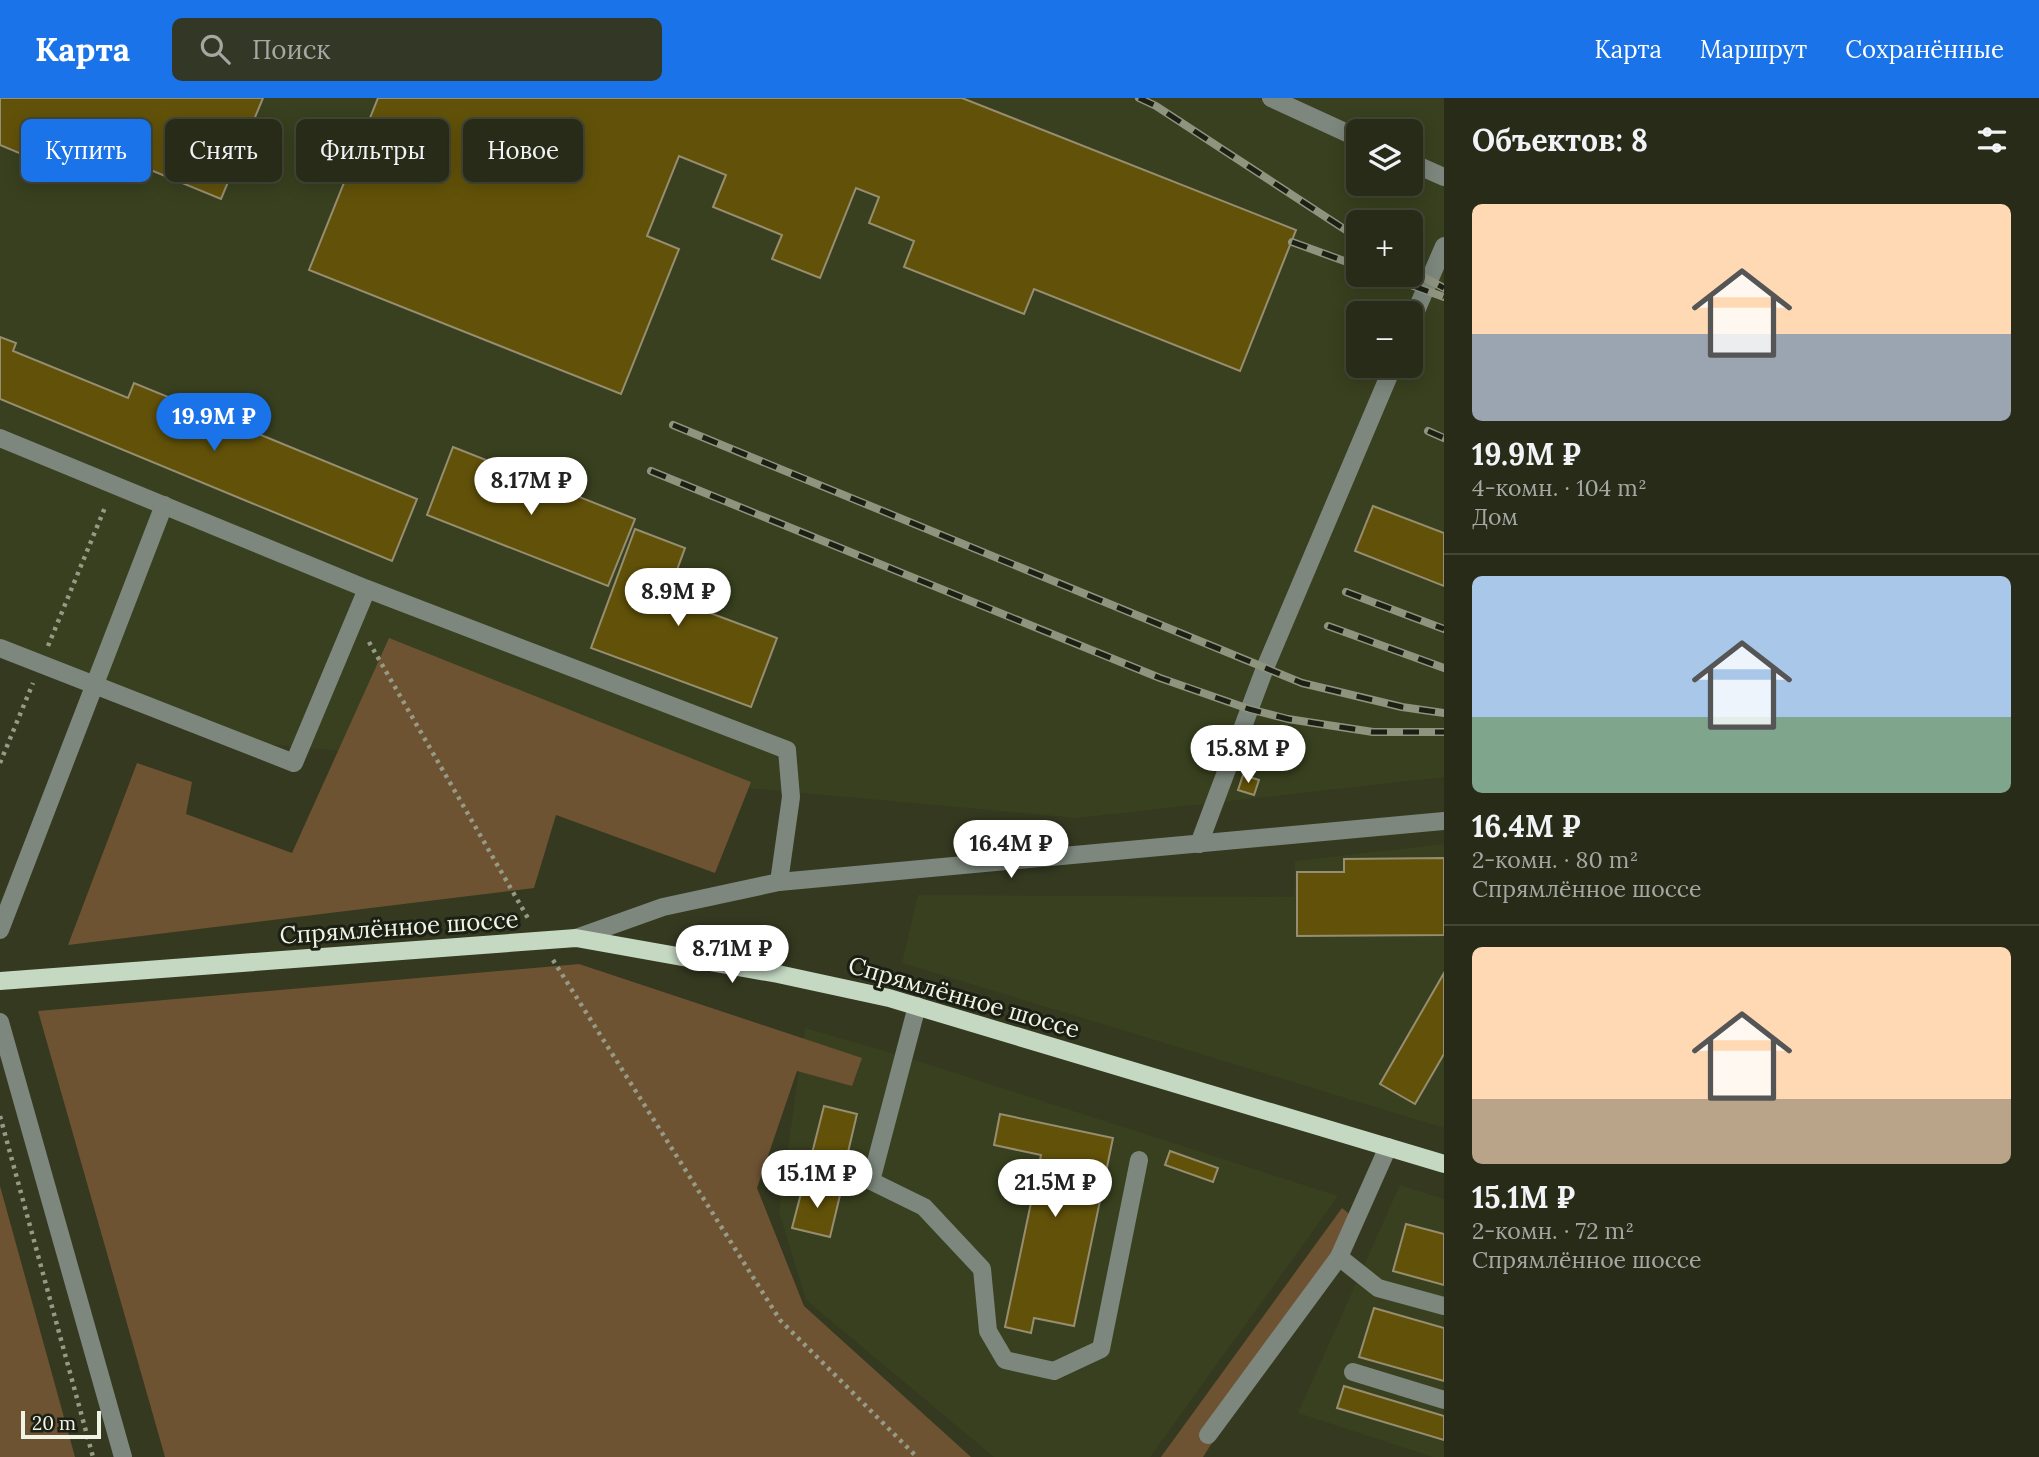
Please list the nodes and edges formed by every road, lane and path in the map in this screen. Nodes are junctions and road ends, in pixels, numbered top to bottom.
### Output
1 (1271, 98) edge
2 (1346, 132) edge
3 (1423, 168) edge
4 (1444, 177) edge
5 (1444, 246) edge
6 (1421, 301) edge
7 (1388, 378) edge
8 (0, 438) edge
9 (115, 485) junction
10 (164, 505) junction
11 (367, 589) junction
12 (355, 617) junction
13 (0, 648) edge
14 (41, 663) junction
15 (94, 684) junction
16 (0, 763) edge
17 (1444, 821) edge
18 (1199, 844) junction
19 (779, 882) junction
20 (0, 930) edge
21 (576, 938) junction
22 (541, 941) junction
23 (0, 981) edge
24 (917, 1006) junction
25 (0, 1022) edge
26 (0, 1116) edge
27 (1388, 1147) junction
28 (1139, 1160) dead end
29 (1444, 1164) edge
30 (1339, 1256) junction
31 (1444, 1306) edge
32 (1353, 1371) dead end
33 (1444, 1400) edge
34 (1208, 1435) dead end
35 (93, 1457) edge
36 (123, 1457) edge
37 (917, 1457) edge

1 - 2 street
3 - 4 street
5 - 6 street
7 - 18 street
8 - 9 street
9 - 10 street
9 - 14 path
10 - 11 street
10 - 15 street
11 - 12 street
11 - 19 street
12 - 15 street
12 - 22 path
13 - 14 street
14 - 15 street
14 - 16 path
15 - 20 street
17 - 18 street
18 - 19 street
19 - 21 street
21 - 22 main road, Спрямлённое шоссе
21 - 24 main road, Спрямлённое шоссе
22 - 23 main road, Спрямлённое шоссе
22 - 37 path
24 - 27 main road, Спрямлённое шоссе
24 - 28 street
25 - 36 street
26 - 35 path
27 - 29 main road, Спрямлённое шоссе
27 - 30 street
30 - 31 street
30 - 34 street
32 - 33 street

